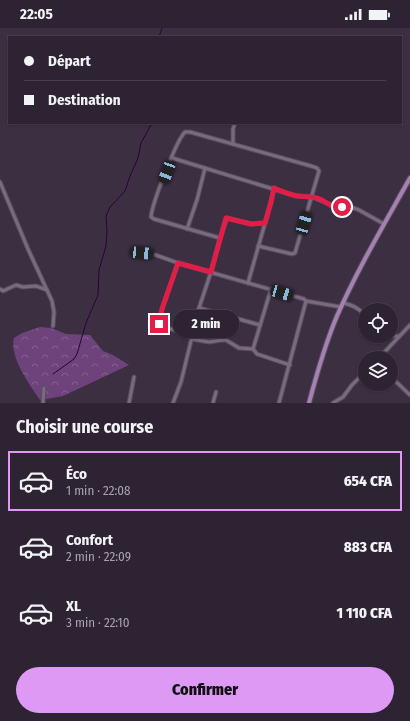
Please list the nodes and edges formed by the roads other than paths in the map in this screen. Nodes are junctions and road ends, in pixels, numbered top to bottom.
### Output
1 (236, 124) edge
2 (233, 144) junction
3 (172, 158) junction
4 (205, 168) junction
5 (410, 178) edge
6 (0, 182) edge
7 (274, 188) junction
8 (312, 197) junction
9 (265, 223) junction
10 (384, 224) junction
11 (187, 229) junction
12 (220, 238) junction
13 (258, 246) junction
14 (142, 253) dead end
15 (178, 263) junction
16 (211, 272) junction
17 (248, 283) junction
18 (0, 289) edge
19 (271, 289) junction
20 (46, 290) junction
21 (306, 301) junction
22 (342, 305) junction
23 (199, 308) junction
24 (358, 308) edge
25 (260, 325) junction
26 (410, 325) edge
27 (53, 326) dead end
28 (400, 336) joint
29 (192, 338) junction
30 (391, 345) joint
31 (253, 349) junction
32 (385, 351) edge
33 (290, 364) junction
34 (134, 377) dead end
35 (358, 379) edge
36 (398, 384) edge
37 (44, 388) dead end
38 (216, 392) dead end
39 (410, 395) edge
40 (43, 403) edge
41 (130, 403) edge
42 (174, 403) edge
43 (213, 403) edge
44 (279, 403) edge
45 (309, 403) edge
46 (333, 403) edge

1 - 2 street
2 - 3 street
2 - 8 street
3 - 4 street
3 - 11 street
4 - 7 street
4 - 11 street
5 - 10 main road
6 - 20 street
7 - 8 street
7 - 9 street
8 - 10 street
8 - 13 street
9 - 12 street
9 - 13 street
10 - 22 main road
11 - 12 street
12 - 16 street
13 - 17 street
14 - 15 street
15 - 16 street
15 - 29 street
16 - 17 street
16 - 23 street
17 - 19 street
18 - 20 street
19 - 21 street
19 - 25 street
20 - 27 street
21 - 22 street
21 - 33 street
22 - 24 street
22 - 45 main road
23 - 25 street
23 - 29 street
25 - 31 street
26 - 28 street
28 - 30 street
29 - 31 street
29 - 42 street
30 - 32 street
31 - 33 street
33 - 44 street
34 - 41 street
35 - 46 street
36 - 39 street
37 - 40 street
38 - 43 street

